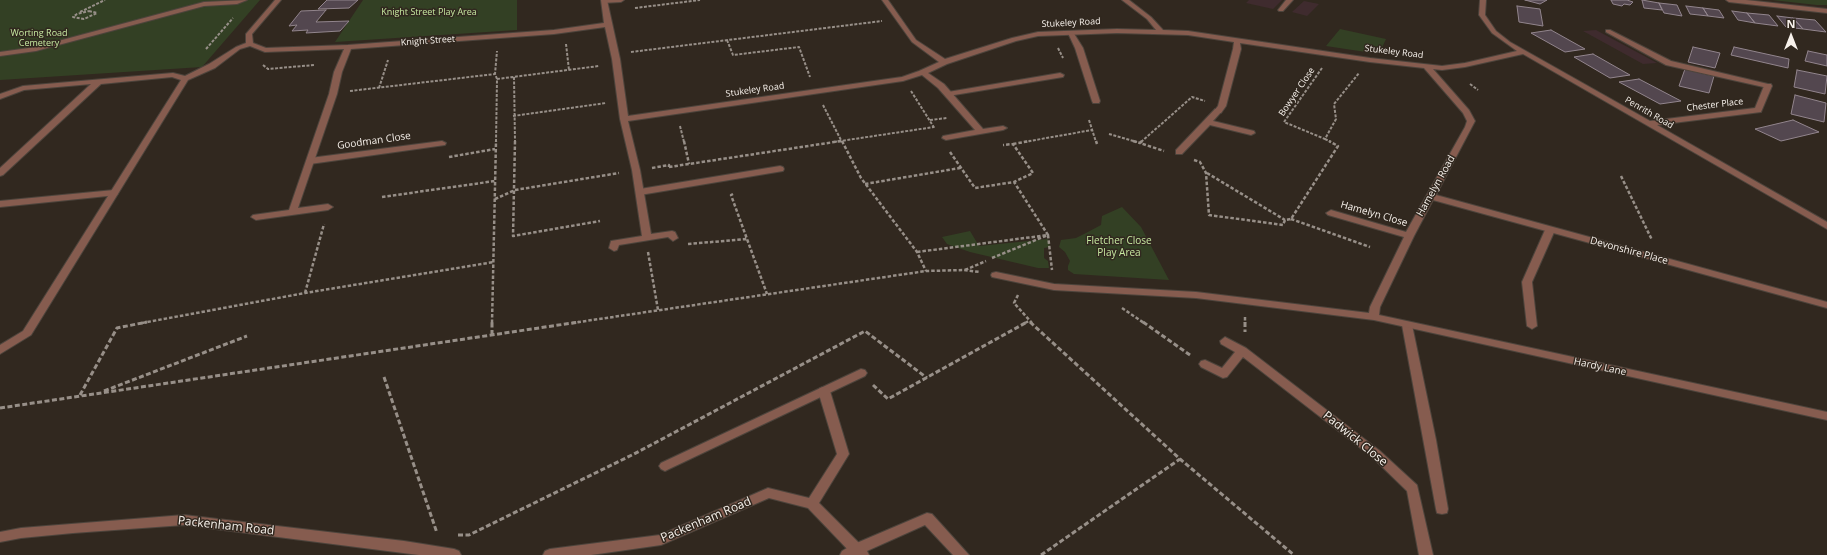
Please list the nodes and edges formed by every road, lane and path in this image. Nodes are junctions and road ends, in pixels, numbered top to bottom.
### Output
1 (105, 0) edge
2 (278, 0) edge
3 (621, 0) edge
4 (700, 0) edge
5 (886, 0) edge
6 (1125, 0) edge
7 (1290, 0) edge
8 (1483, 0) edge
9 (1729, 0) edge
10 (241, 1) edge
11 (604, 1) edge
12 (635, 8) dead end
13 (1281, 10) dead end
14 (1827, 11) edge
15 (77, 14) junction
16 (898, 19) junction
17 (608, 25) junction
18 (1160, 31) junction
19 (1608, 31) dead end
20 (1071, 33) junction
21 (727, 40) junction
22 (1237, 40) junction
23 (394, 43) junction
24 (250, 44) junction
25 (348, 47) junction
26 (206, 49) dead end
27 (497, 50) dead end
28 (1524, 52) junction
29 (624, 53) dead end
30 (0, 54) edge
31 (1332, 54) junction
32 (1370, 60) junction
33 (944, 62) junction
34 (606, 65) dead end
35 (1426, 66) junction
36 (922, 73) junction
37 (495, 74) junction
38 (1060, 75) dead end
39 (514, 77) junction
40 (185, 79) junction
41 (497, 79) junction
42 (903, 79) junction
43 (811, 80) dead end
44 (98, 82) junction
45 (1470, 84) dead end
46 (379, 88) junction
47 (1478, 90) dead end
48 (333, 94) junction
49 (948, 94) junction
50 (0, 97) edge
51 (1096, 101) dead end
52 (821, 102) dead end
53 (612, 103) dead end
54 (677, 111) junction
55 (514, 116) junction
56 (624, 119) junction
57 (1089, 120) dead end
58 (1209, 122) junction
59 (1649, 124) junction
60 (1003, 128) dead end
61 (1092, 130) junction
62 (981, 132) junction
63 (1251, 133) dead end
64 (1108, 134) dead end
65 (946, 138) dead end
66 (1325, 139) junction
67 (841, 141) junction
68 (442, 142) dead end
69 (1140, 143) dead end
70 (1014, 144) junction
71 (1097, 144) dead end
72 (998, 146) dead end
73 (948, 148) dead end
74 (495, 149) junction
75 (959, 152) dead end
76 (1179, 152) dead end
77 (951, 153) junction
78 (449, 157) dead end
79 (310, 161) junction
80 (689, 164) junction
81 (669, 167) dead end
82 (960, 168) junction
83 (780, 169) dead end
84 (636, 170) junction
85 (0, 173) edge
86 (1621, 176) dead end
87 (495, 181) junction
88 (1014, 182) junction
89 (865, 184) junction
90 (515, 190) junction
91 (640, 192) junction
92 (114, 193) junction
93 (731, 195) dead end
94 (1430, 196) junction
95 (382, 197) dead end
96 (495, 199) junction
97 (0, 204) edge
98 (328, 207) joint
99 (293, 211) junction
100 (1331, 213) dead end
101 (256, 217) dead end
102 (1291, 219) junction
103 (1285, 220) junction
104 (600, 221) dead end
105 (1827, 226) edge
106 (1550, 230) junction
107 (1048, 235) junction
108 (1409, 236) junction
109 (647, 237) junction
110 (673, 238) dead end
111 (747, 239) junction
112 (688, 244) dead end
113 (1370, 247) dead end
114 (614, 248) dead end
115 (648, 252) dead end
116 (917, 252) junction
117 (1661, 260) junction
118 (494, 262) junction
119 (926, 270) junction
120 (964, 270) junction
121 (996, 275) joint
122 (1025, 282) junction
123 (1054, 287) junction
124 (1100, 290) junction
125 (306, 293) junction
126 (767, 294) junction
127 (1237, 300) junction
128 (1827, 305) edge
129 (658, 310) junction
130 (1374, 317) junction
131 (1029, 321) junction
132 (1407, 325) junction
133 (1532, 326) dead end
134 (492, 335) junction
135 (248, 336) dead end
136 (1224, 341) joint
137 (0, 350) edge
138 (1242, 351) junction
139 (1204, 364) joint
140 (861, 373) joint
141 (384, 377) dead end
142 (927, 378) junction
143 (824, 391) junction
144 (100, 393) junction
145 (80, 396) junction
146 (0, 408) edge
147 (1827, 416) edge
148 (1180, 459) junction
149 (665, 466) dead end
150 (812, 504) junction
151 (1442, 509) dead end
152 (453, 535) dead end
153 (0, 537) edge
154 (402, 551) edge
155 (855, 553) edge
156 (454, 555) edge
157 (550, 555) edge
158 (962, 555) edge
159 (1041, 555) edge
160 (1294, 555) edge
161 (1426, 555) edge

1 - 15 path
2 - 24 street
3 - 11 street
4 - 12 path
5 - 16 street
6 - 18 street
7 - 13 street
8 - 28 street, Penrith Road
9 - 14 street
10 - 26 path
10 - 30 street
11 - 17 street
15 - 15 path
16 - 21 path
16 - 33 street
17 - 23 street, Knight Street
17 - 56 street
18 - 20 street, Stukeley Road
18 - 22 street, Stukeley Road
19 - 59 street, Chester Place
20 - 33 street, Stukeley Road
20 - 51 street
21 - 29 path
21 - 43 path
22 - 31 street, Stukeley Road
22 - 58 street
23 - 25 street, Knight Street
23 - 46 path
24 - 25 street, Knight Street
24 - 40 street
25 - 48 street
27 - 37 path
28 - 35 street, Stukeley Road
28 - 59 street, Penrith Road
31 - 32 street, Stukeley Road
31 - 66 path, Bowyer Close
32 - 35 street, Stukeley Road
32 - 66 path
33 - 36 street, Stukeley Road
34 - 39 path
35 - 94 street, Hamelyn Road
36 - 42 street, Stukeley Road
36 - 49 street
37 - 41 path
37 - 46 path
38 - 49 street
39 - 41 path
39 - 55 path
40 - 44 street
40 - 92 street
41 - 74 path
42 - 54 street, Stukeley Road
42 - 67 path
44 - 50 street
44 - 85 street
45 - 47 path
46 - 48 path
48 - 79 street
49 - 62 street
52 - 67 path
53 - 55 path
54 - 56 street, Stukeley Road
54 - 80 path
55 - 90 path
56 - 84 street
57 - 61 path
58 - 63 street
58 - 76 street
59 - 105 street, Penrith Road
60 - 62 street
61 - 70 path
61 - 71 path
62 - 65 street
64 - 69 path
66 - 102 path
67 - 80 path
67 - 89 path
68 - 79 street, Goodman Close
70 - 72 path
70 - 88 path
73 - 77 path
74 - 78 path
74 - 87 path
75 - 77 path
77 - 82 path
79 - 99 street
80 - 81 path
82 - 88 path
82 - 89 path
83 - 91 street
84 - 90 path
84 - 91 street
86 - 117 path
87 - 95 path
87 - 96 path
88 - 107 path
89 - 116 path
90 - 96 path
90 - 104 path
91 - 109 street
92 - 97 street
92 - 137 street
93 - 111 path
94 - 106 street, Devonshire Place
94 - 108 street, Hamelyn Road
96 - 118 path
98 - 99 street
98 - 125 path
99 - 101 street
100 - 108 street, Hamelyn Close
102 - 103 path
102 - 113 path
103 - 103 path
106 - 117 street, Devonshire Place
106 - 133 street
107 - 116 path
107 - 120 path
107 - 123 path
108 - 130 street, Hamelyn Road
109 - 110 street
109 - 114 street
111 - 112 path
111 - 126 path
115 - 129 path
116 - 119 path
117 - 128 street, Devonshire Place
118 - 125 path
118 - 134 path
119 - 120 path
119 - 126 path
120 - 121 path
121 - 122 street, Hardy Lane
122 - 123 street, Hardy Lane
122 - 131 path
123 - 124 street, Hardy Lane
124 - 127 street, Hardy Lane
124 - 139 path
125 - 145 path
126 - 129 path
127 - 130 street, Hardy Lane
127 - 136 path
129 - 134 path
130 - 132 street, Hardy Lane
131 - 142 path
131 - 148 path
132 - 147 street, Hardy Lane
132 - 151 street
134 - 144 path
135 - 144 path
136 - 138 street, Padwick Close
138 - 139 street
138 - 161 street, Padwick Close
140 - 142 path
140 - 143 street
141 - 154 path
142 - 152 path
143 - 149 street
143 - 150 street
144 - 145 path
145 - 146 path
148 - 159 path
148 - 160 path
150 - 155 street
150 - 157 street, Packenham Road
153 - 154 street, Packenham Road
154 - 156 street, Packenham Road
155 - 158 street

